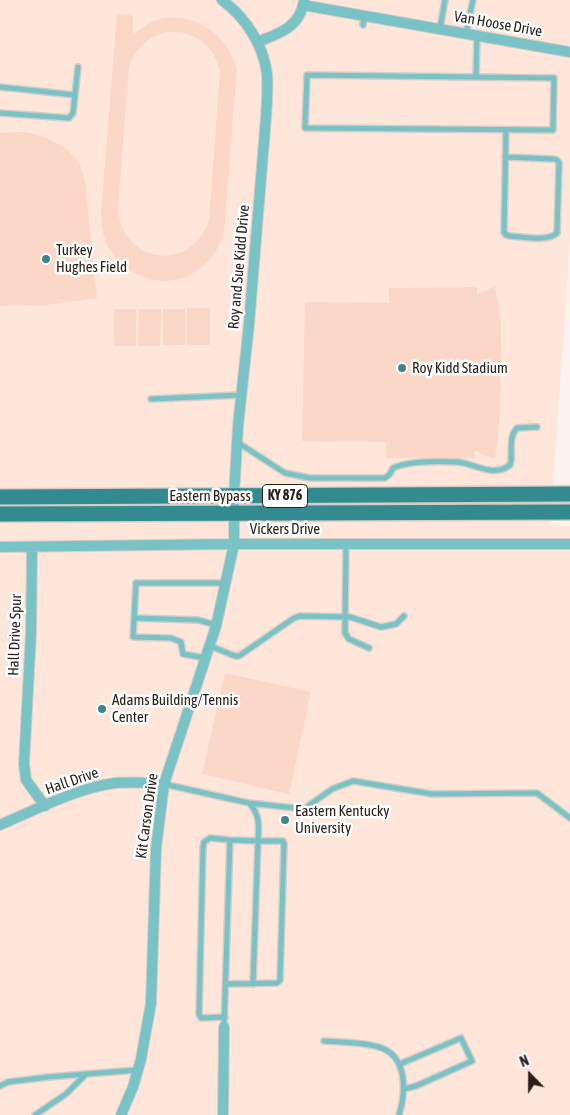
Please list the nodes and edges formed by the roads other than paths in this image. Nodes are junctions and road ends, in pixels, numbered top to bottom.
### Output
1 (222, 0) edge
2 (445, 0) edge
3 (472, 0) edge
4 (304, 3) edge
5 (440, 29) junction
6 (466, 33) junction
7 (476, 35) junction
8 (257, 42) junction
9 (570, 52) edge
10 (78, 67) dead end
11 (476, 76) junction
12 (0, 87) edge
13 (75, 95) junction
14 (0, 113) edge
15 (506, 130) junction
16 (505, 158) junction
17 (242, 395) junction
18 (151, 399) dead end
19 (537, 427) dead end
20 (237, 442) junction
21 (570, 494) edge
22 (234, 496) junction
23 (0, 497) edge
24 (570, 512) edge
25 (0, 514) edge
26 (234, 514) junction
27 (234, 544) junction
28 (346, 544) junction
29 (570, 544) edge
30 (0, 547) edge
31 (32, 548) junction
32 (227, 583) junction
33 (404, 616) dead end
34 (345, 617) junction
35 (134, 618) junction
36 (216, 626) junction
37 (210, 646) junction
38 (369, 648) dead end
39 (206, 658) junction
40 (164, 784) junction
41 (249, 803) junction
42 (45, 806) junction
43 (570, 818) edge
44 (0, 825) edge
45 (230, 840) junction
46 (258, 841) junction
47 (226, 984) junction
48 (253, 984) junction
49 (224, 1022) junction
50 (324, 1041) dead end
51 (400, 1064) junction
52 (138, 1070) junction
53 (85, 1075) junction
54 (0, 1086) edge
55 (404, 1089) junction
56 (35, 1115) edge
57 (122, 1115) edge
58 (223, 1115) edge
59 (399, 1115) edge

1 - 8 street
2 - 5 lane
3 - 6 lane
4 - 5 street, Van Hoose Drive
4 - 8 street
5 - 6 street, Van Hoose Drive
6 - 7 street, Van Hoose Drive
7 - 9 street, Van Hoose Drive
7 - 11 lane
8 - 17 street, Roy and Sue Kidd Drive
10 - 13 lane
11 - 15 lane
11 - 15 lane
12 - 13 lane
13 - 14 lane
15 - 16 lane
16 - 16 lane
17 - 18 lane
17 - 20 street, Roy and Sue Kidd Drive
19 - 20 lane
20 - 22 street, Roy and Sue Kidd Drive
21 - 22 main road, Eastern Bypass / KY 876
22 - 23 main road, Eastern Bypass / KY 876
22 - 26 street, Kit Carson Drive
24 - 26 main road, Eastern Bypass / KY 876
25 - 26 main road, Eastern Bypass / KY 876
26 - 27 street, Kit Carson Drive
27 - 28 street, Vickers Drive
27 - 31 street, Vickers Drive
27 - 32 street, Kit Carson Drive
28 - 29 street, Vickers Drive
28 - 34 lane
30 - 31 street, Vickers Drive
31 - 42 street, Hall Drive Spur
32 - 35 lane
32 - 36 street, Kit Carson Drive
33 - 34 lane
34 - 37 lane
34 - 38 lane
35 - 36 lane
35 - 39 lane
36 - 37 street, Kit Carson Drive
37 - 39 street, Kit Carson Drive
39 - 40 street, Kit Carson Drive
40 - 41 lane, Hall Drive
40 - 42 street, Hall Drive
40 - 52 street, Kit Carson Drive
41 - 43 lane, Hall Drive
41 - 46 lane
42 - 44 street, Hall Drive
45 - 46 lane
45 - 47 lane
45 - 49 lane
46 - 48 lane
46 - 48 lane
47 - 48 lane
47 - 49 lane
49 - 58 street
50 - 51 lane
51 - 55 lane
51 - 55 lane
52 - 53 lane
52 - 57 street, Kit Carson Drive
53 - 54 lane
53 - 56 lane
55 - 59 lane

